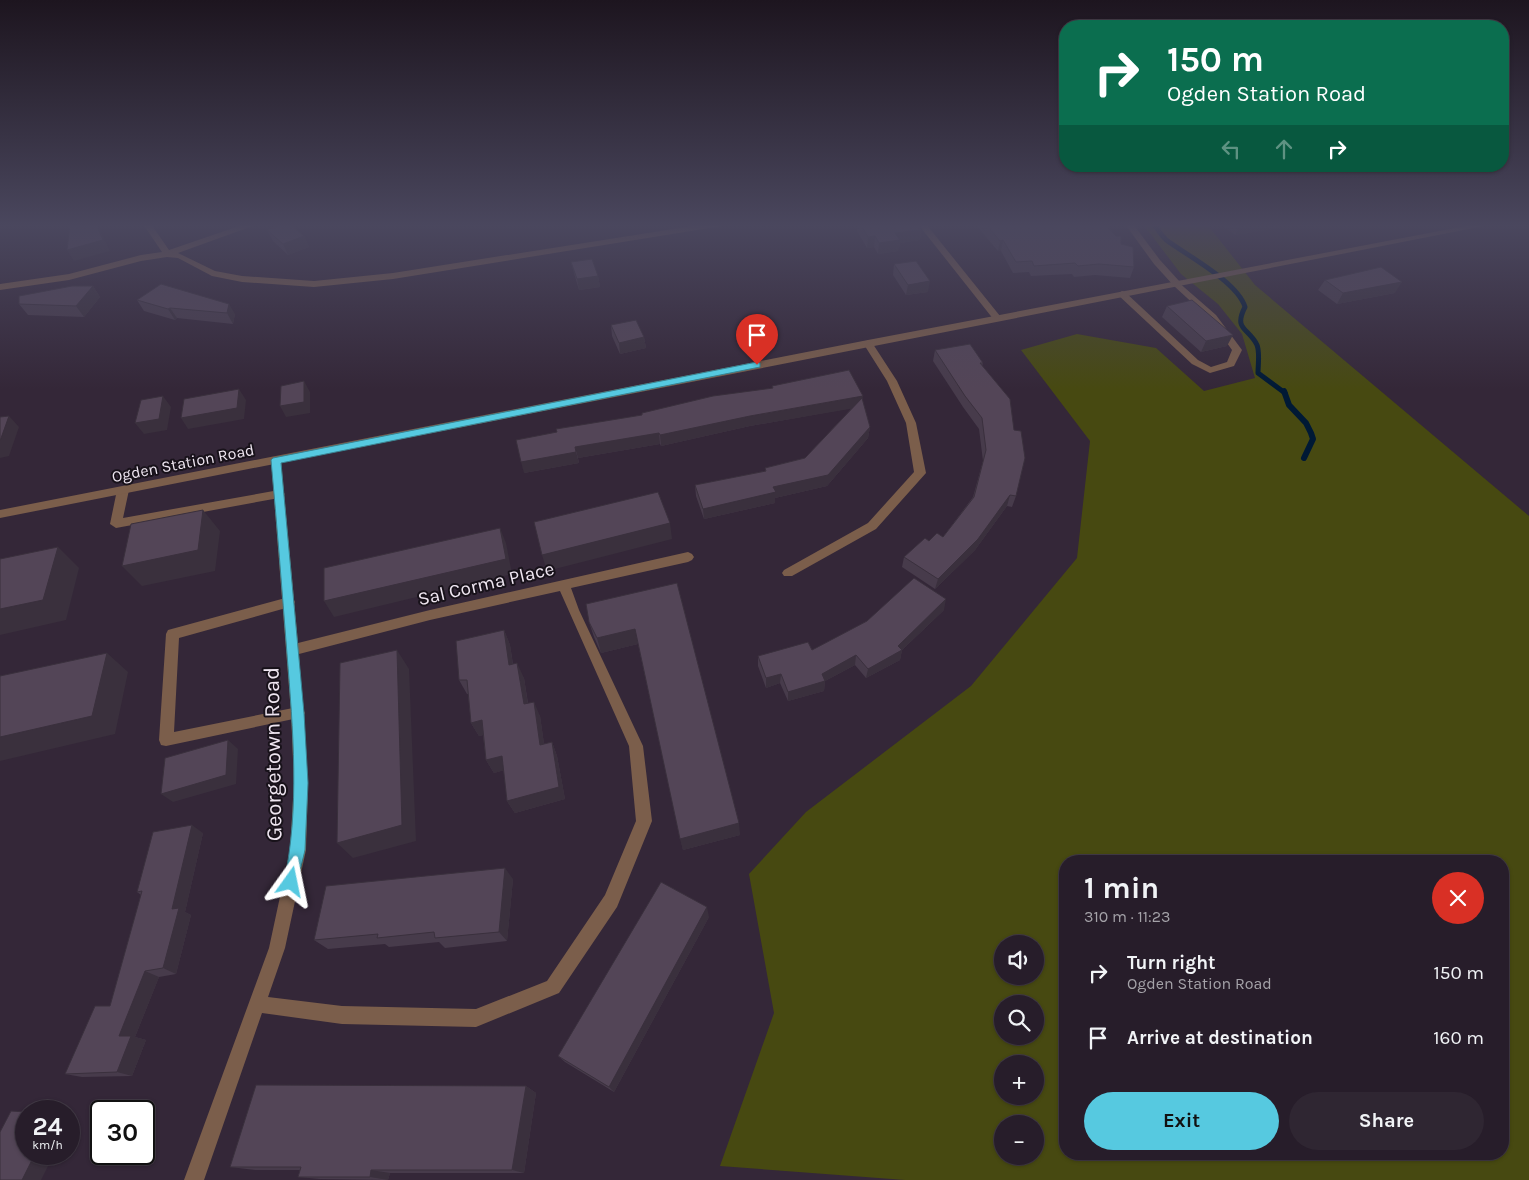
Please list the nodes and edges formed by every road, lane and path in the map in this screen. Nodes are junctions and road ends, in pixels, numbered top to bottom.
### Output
1 (55, 279) edge
2 (243, 279) edge
3 (363, 279) edge
4 (966, 279) edge
5 (1173, 279) edge
6 (1202, 279) edge
7 (1177, 284) junction
8 (0, 287) edge
9 (1122, 294) junction
10 (997, 318) junction
11 (868, 343) junction
12 (276, 460) junction
13 (123, 490) junction
14 (279, 494) junction
15 (0, 514) edge
16 (688, 557) dead end
17 (788, 573) dead end
18 (564, 586) junction
19 (289, 602) junction
20 (293, 650) junction
21 (298, 713) junction
22 (257, 1004) junction
23 (194, 1180) edge

1 - 8 street
2 - 3 street
4 - 10 street
5 - 7 street
6 - 7 street, Ogden Station Road
7 - 9 street, Ogden Station Road
7 - 9 street
9 - 10 street, Ogden Station Road
10 - 11 street, Ogden Station Road
11 - 12 street, Ogden Station Road
11 - 17 street
12 - 13 street, Ogden Station Road
12 - 14 street, Georgetown Road
13 - 14 street
13 - 15 street, Ogden Station Road
14 - 19 street, Georgetown Road
16 - 18 street, Sal Corma Place
18 - 20 street, Sal Corma Place
18 - 22 street
19 - 20 street, Georgetown Road
19 - 21 street
20 - 21 street, Georgetown Road
21 - 22 street, Georgetown Road
22 - 23 street, Georgetown Road

